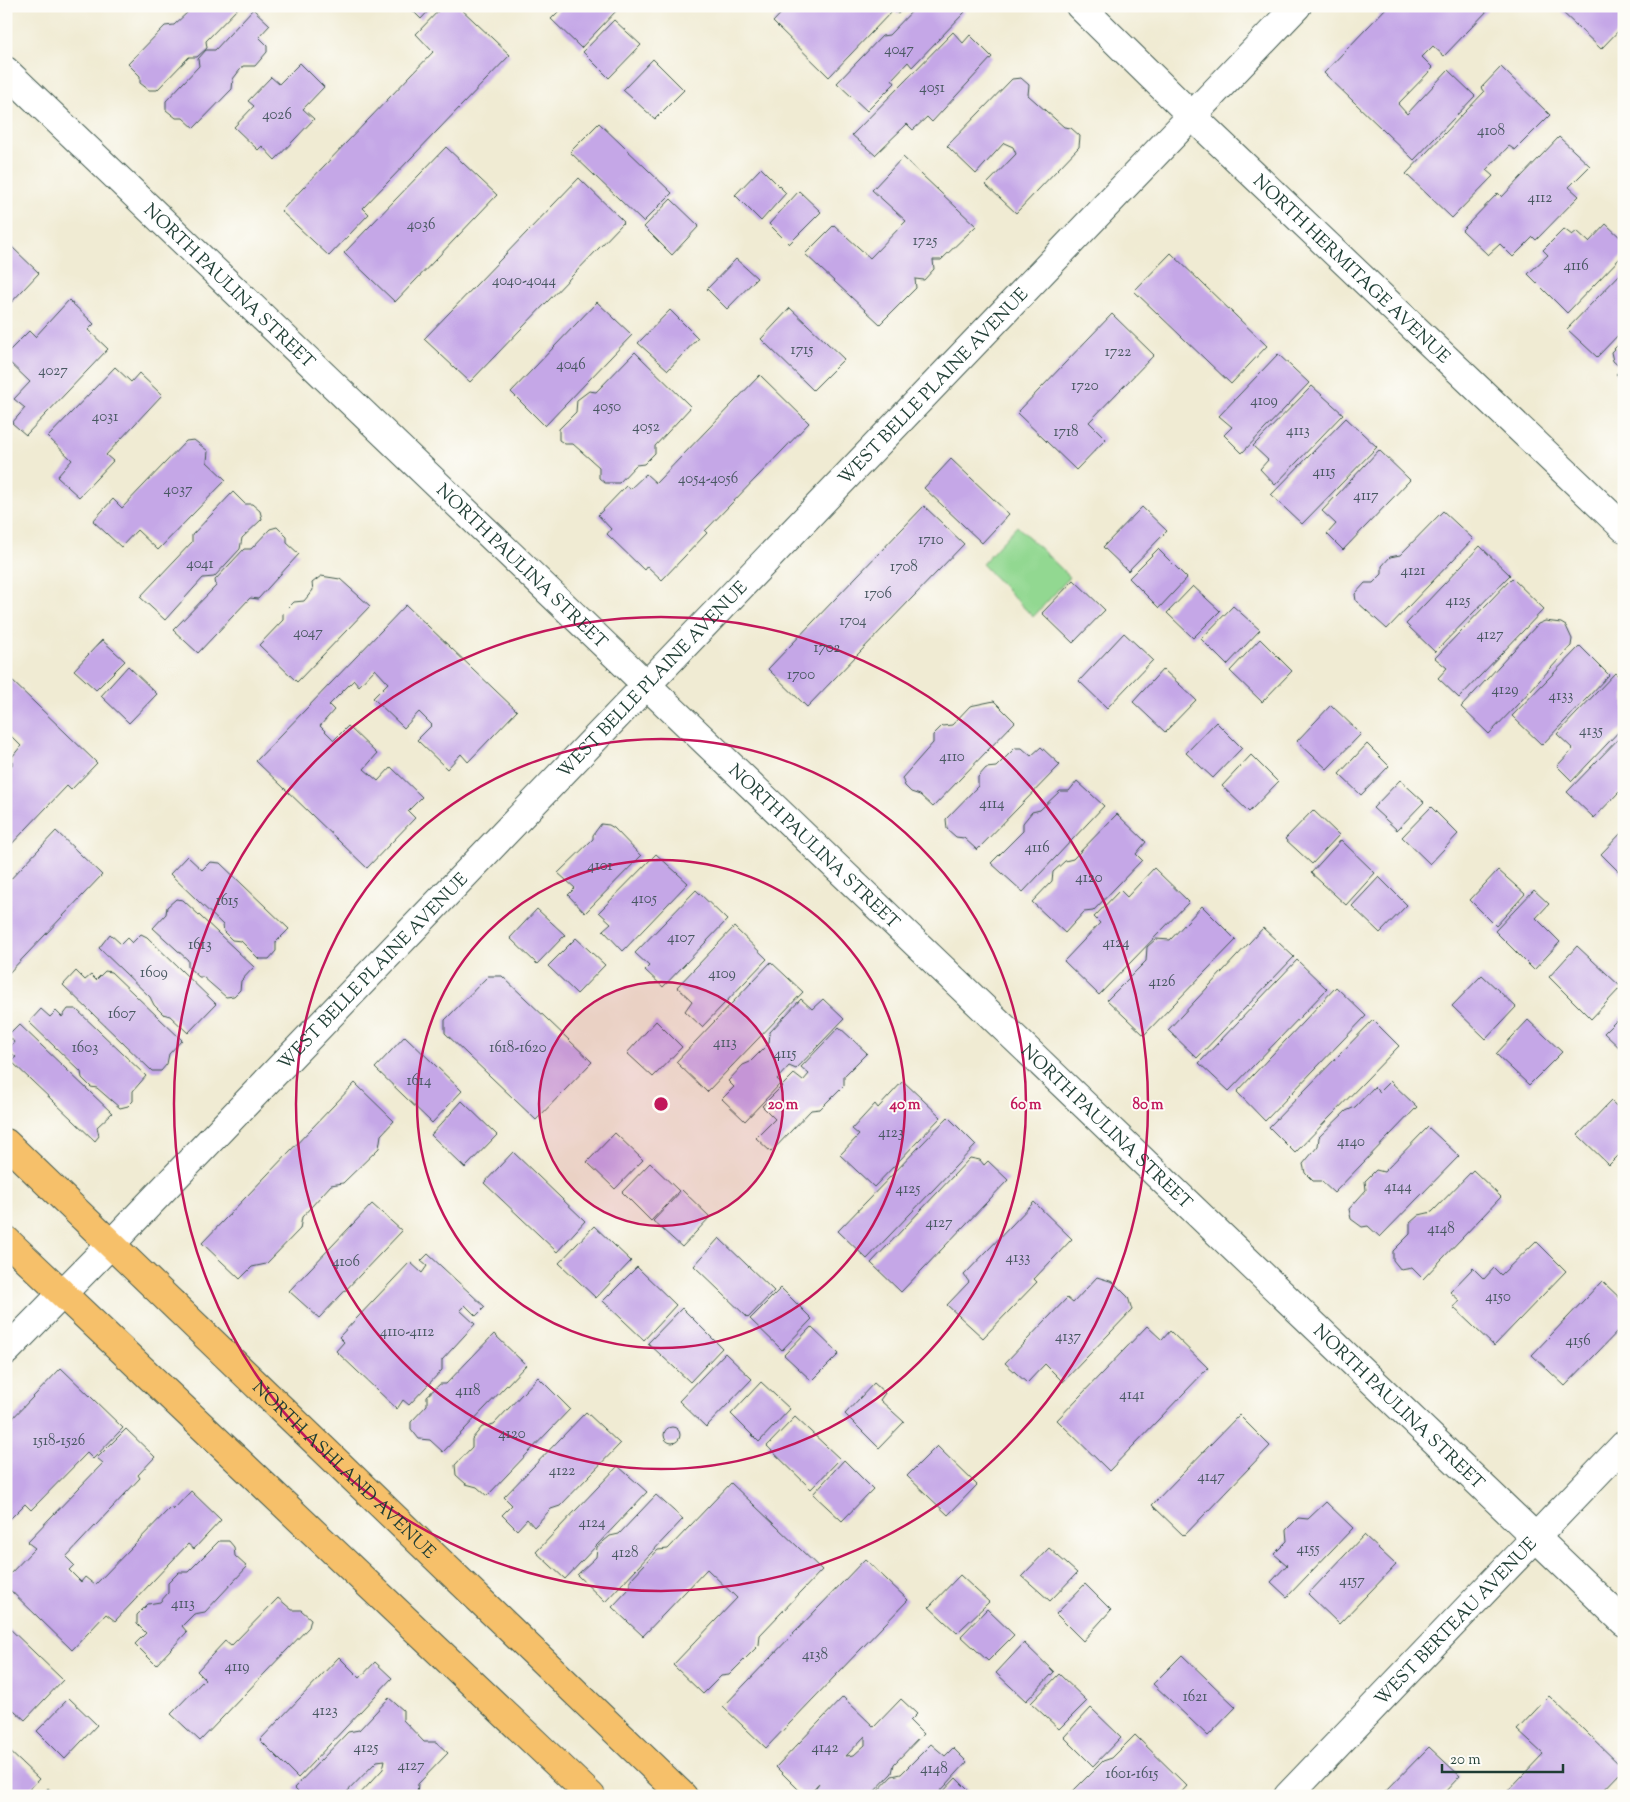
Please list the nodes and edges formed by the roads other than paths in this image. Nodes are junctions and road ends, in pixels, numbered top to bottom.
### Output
1 (1080, 6) edge
2 (1297, 6) edge
3 (6, 71) edge
4 (1192, 116) junction
5 (1624, 528) edge
6 (646, 684) junction
7 (6, 1143) edge
8 (6, 1240) edge
9 (110, 1244) junction
10 (62, 1294) junction
11 (6, 1351) edge
12 (1624, 1446) edge
13 (1536, 1537) junction
14 (1624, 1622) edge
15 (591, 1796) edge
16 (683, 1796) edge
17 (1288, 1796) edge

1 - 4 street, NORTH HERMITAGE AVENUE
2 - 4 street, WEST BELLE PLAINE AVENUE
3 - 6 street, NORTH PAULINA STREET
4 - 5 street, NORTH HERMITAGE AVENUE
4 - 6 street, WEST BELLE PLAINE AVENUE
6 - 9 street, WEST BELLE PLAINE AVENUE
6 - 13 street, NORTH PAULINA STREET
7 - 9 main road, NORTH ASHLAND AVENUE
8 - 10 main road
9 - 10 street, WEST BELLE PLAINE AVENUE
9 - 16 main road, NORTH ASHLAND AVENUE
10 - 11 street, WEST BELLE PLAINE AVENUE
10 - 15 main road
12 - 13 street, WEST BERTEAU AVENUE
13 - 14 street, NORTH PAULINA STREET
13 - 17 street, WEST BERTEAU AVENUE

